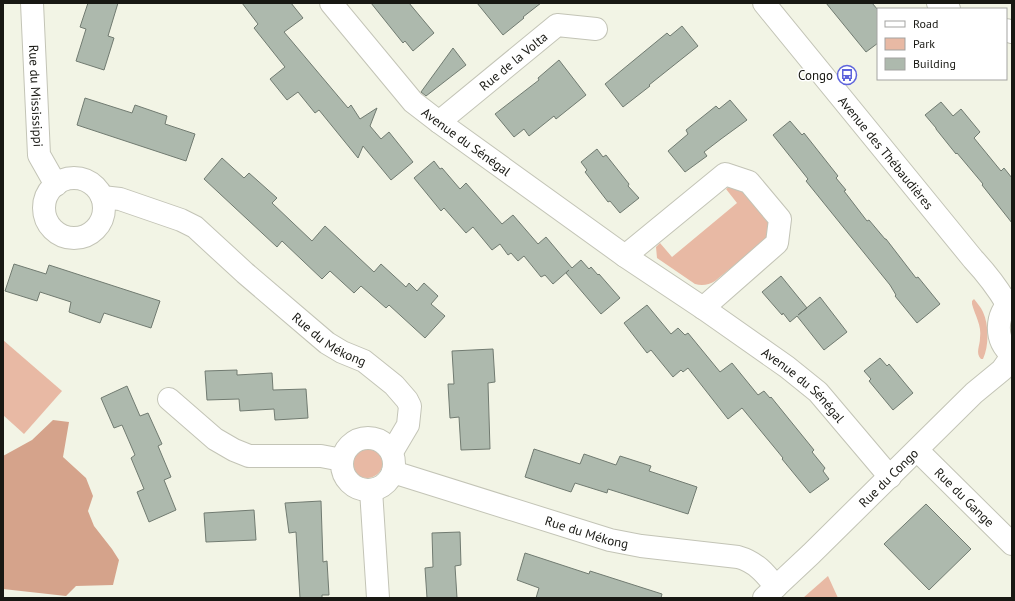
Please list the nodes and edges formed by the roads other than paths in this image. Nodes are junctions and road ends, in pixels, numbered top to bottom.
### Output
1 (32, 3) edge
2 (331, 3) edge
3 (764, 3) edge
4 (938, 3) edge
5 (947, 8) edge
6 (596, 29) dead end
7 (439, 122) junction
8 (56, 185) junction
9 (102, 197) junction
10 (625, 256) junction
11 (1010, 302) edge
12 (703, 308) junction
13 (1012, 356) edge
14 (169, 399) dead end
15 (917, 450) junction
16 (342, 460) junction
17 (393, 462) junction
18 (890, 477) junction
19 (371, 490) junction
20 (1012, 544) edge
21 (770, 593) edge
22 (378, 598) edge

1 - 8 street, Rue du Mississippi
2 - 7 street, Avenue du Sénégal
3 - 11 street, Avenue des Thébaudières
4 - 5 street
6 - 7 street, Rue de la Volta
7 - 10 street, Avenue du Sénégal
8 - 9 street
8 - 9 street
9 - 17 street, Rue du Mékong
10 - 12 street, Avenue du Sénégal
10 - 12 street
11 - 13 street
12 - 18 street, Avenue du Sénégal
13 - 15 street, Rue du Congo
14 - 16 street
15 - 18 street, Rue du Congo
15 - 20 street, Rue du Gange
16 - 17 street
16 - 19 street
17 - 19 street
17 - 21 street, Rue du Mékong
18 - 21 street, Rue du Congo
19 - 22 street

